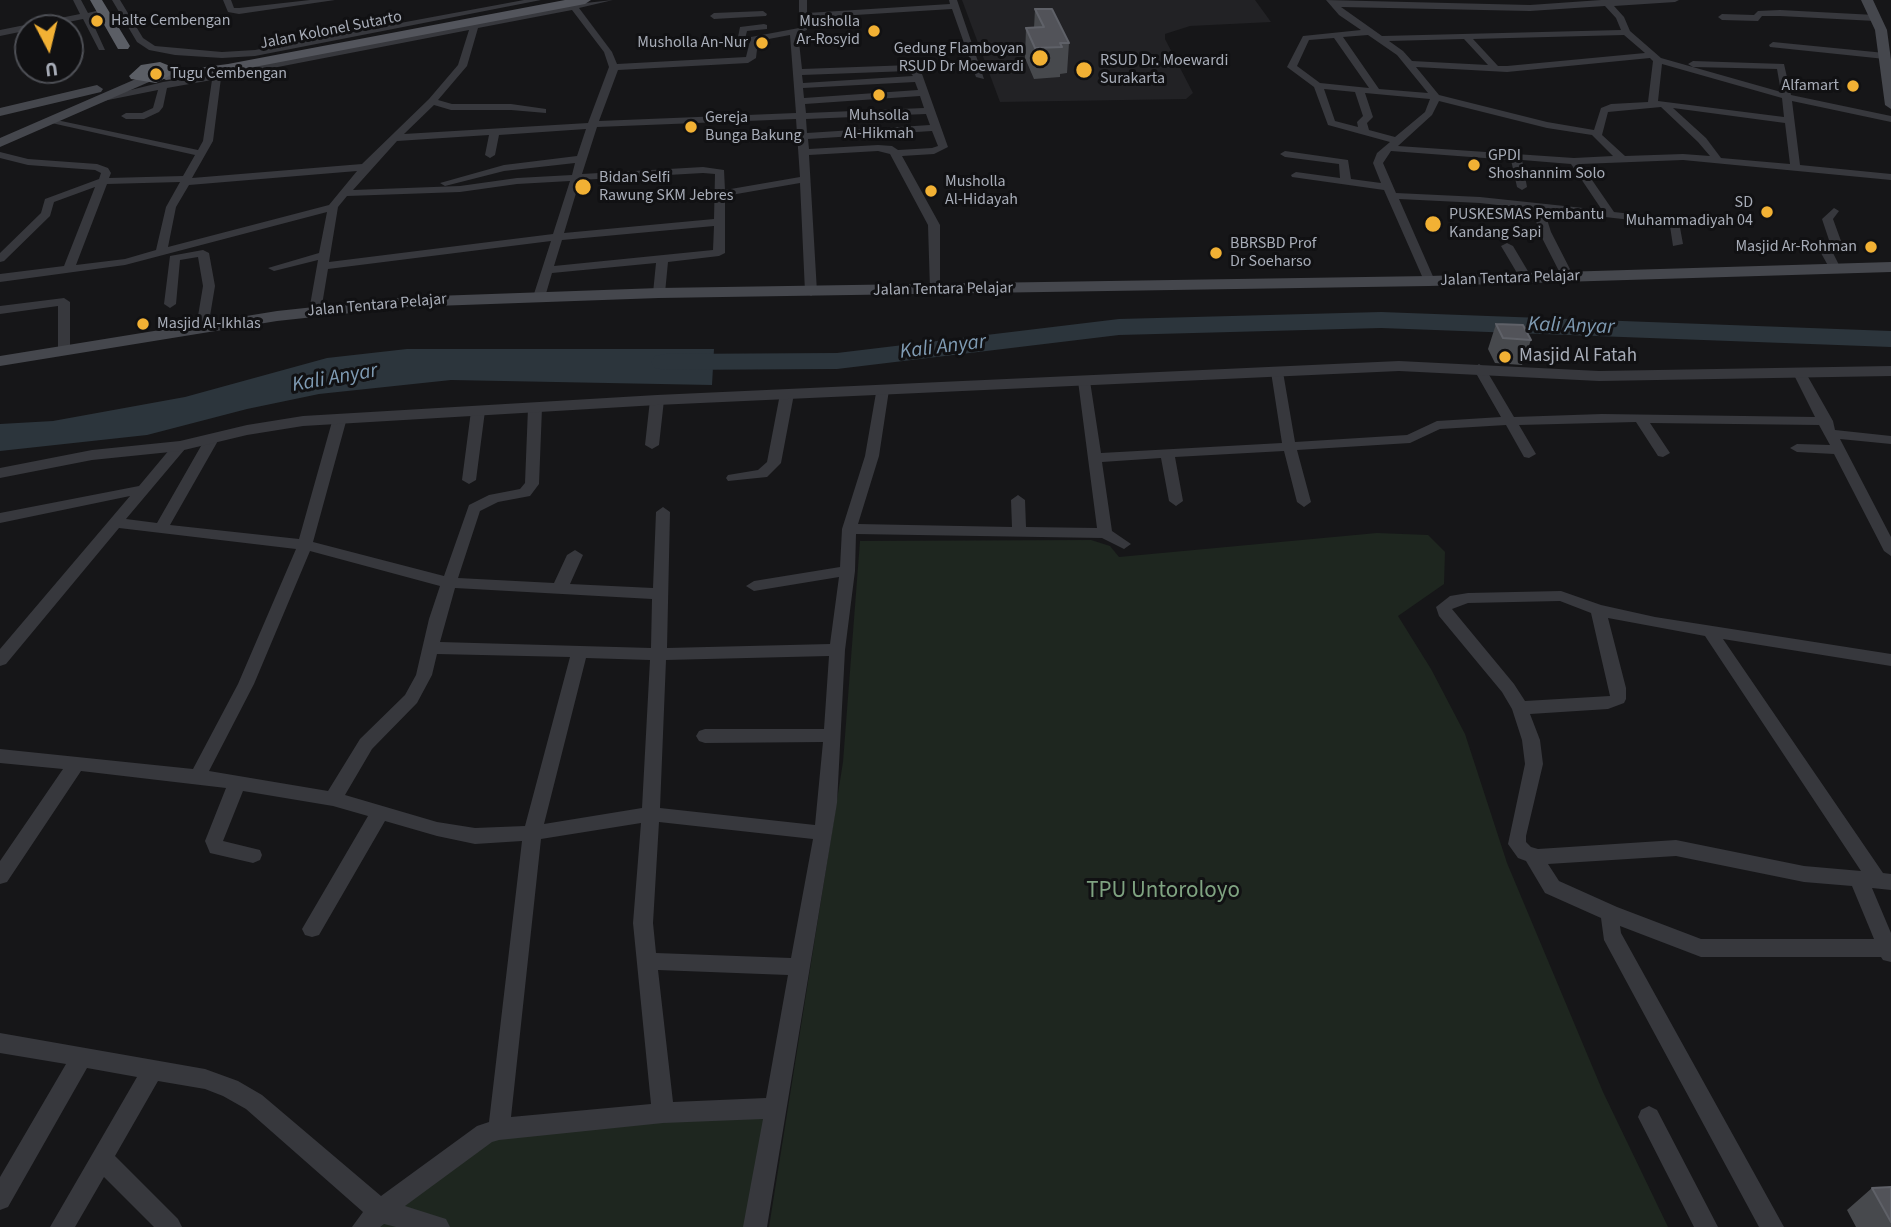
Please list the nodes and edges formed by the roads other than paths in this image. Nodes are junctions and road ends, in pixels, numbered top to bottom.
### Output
1 (96, 0) edge
2 (116, 0) edge
3 (227, 0) edge
4 (331, 0) edge
5 (471, 0) edge
6 (609, 0) edge
7 (803, 0) edge
8 (1262, 0) edge
9 (1275, 0) edge
10 (1675, 0) edge
11 (1867, 0) edge
12 (541, 1) edge
13 (573, 2) edge
14 (1332, 2) edge
15 (1606, 2) edge
16 (954, 3) edge
17 (106, 15) junction
18 (125, 15) junction
19 (84, 16) joint
20 (714, 16) dead end
21 (804, 16) junction
22 (1722, 17) dead end
23 (1875, 18) junction
24 (472, 20) junction
25 (766, 32) junction
26 (1369, 32) junction
27 (1626, 32) junction
28 (794, 33) junction
29 (1336, 34) junction
30 (1466, 36) junction
31 (742, 37) dead end
32 (1380, 39) junction
33 (140, 40) junction
34 (122, 45) junction
35 (1773, 45) dead end
36 (307, 46) junction
37 (102, 48) dead end
38 (1885, 56) junction
39 (1656, 57) junction
40 (1410, 64) junction
41 (1673, 64) junction
42 (614, 67) junction
43 (1496, 69) junction
44 (163, 71) junction
45 (797, 72) junction
46 (218, 73) junction
47 (140, 75) junction
48 (981, 77) dead end
49 (918, 79) junction
50 (798, 86) junction
51 (1318, 86) junction
52 (1359, 89) junction
53 (1375, 90) junction
54 (923, 93) junction
55 (1436, 97) junction
56 (1787, 97) junction
57 (99, 99) junction
58 (432, 101) junction
59 (800, 101) junction
60 (1658, 104) junction
61 (1891, 104) edge
62 (542, 111) dead end
63 (929, 111) junction
64 (0, 112) edge
65 (127, 116) dead end
66 (801, 116) junction
67 (1891, 119) edge
68 (50, 120) junction
69 (1788, 120) junction
70 (592, 125) junction
71 (935, 128) junction
72 (495, 132) junction
73 (1364, 132) junction
74 (1596, 133) junction
75 (802, 136) junction
76 (394, 138) junction
77 (139, 139) junction
78 (0, 143) edge
79 (1394, 144) junction
80 (105, 146) dead end
81 (804, 152) junction
82 (199, 153) junction
83 (895, 153) junction
84 (1285, 154) dead end
85 (0, 155) edge
86 (490, 155) dead end
87 (1516, 158) junction
88 (582, 159) junction
89 (1622, 159) junction
90 (1717, 159) junction
91 (1574, 161) junction
92 (365, 167) junction
93 (1795, 167) junction
94 (493, 171) junction
95 (1296, 175) dead end
96 (1891, 177) edge
97 (576, 179) junction
98 (805, 179) junction
99 (186, 180) junction
100 (102, 181) junction
101 (1346, 181) junction
102 (501, 184) junction
103 (1522, 187) dead end
104 (419, 191) junction
105 (1391, 191) junction
106 (344, 193) junction
107 (719, 194) junction
108 (333, 207) junction
109 (1538, 208) junction
110 (1834, 211) dead end
111 (1611, 215) junction
112 (719, 222) junction
113 (556, 237) junction
114 (1677, 243) dead end
115 (1507, 246) dead end
116 (161, 253) junction
117 (0, 259) edge
118 (662, 259) junction
119 (323, 261) junction
120 (1891, 267) edge
121 (274, 268) dead end
122 (1835, 269) junction
123 (68, 270) junction
124 (547, 270) junction
125 (1568, 277) junction
126 (0, 278) edge
127 (1526, 278) junction
128 (1429, 281) junction
129 (936, 290) junction
130 (811, 292) junction
131 (659, 293) junction
132 (539, 297) junction
133 (170, 304) dead end
134 (0, 310) edge
135 (315, 311) junction
136 (202, 328) junction
137 (64, 351) junction
138 (0, 361) edge
139 (1479, 368) junction
140 (1798, 371) junction
141 (1891, 371) edge
142 (1277, 372) junction
143 (1083, 381) junction
144 (882, 390) junction
145 (787, 394) junction
146 (657, 400) junction
147 (536, 408) junction
148 (478, 411) junction
149 (340, 418) junction
150 (1640, 418) junction
151 (1510, 421) junction
152 (1829, 427) junction
153 (212, 439) junction
154 (1891, 440) edge
155 (1289, 444) junction
156 (652, 445) dead end
157 (180, 446) junction
158 (1797, 448) dead end
159 (1840, 450) junction
160 (1663, 453) dead end
161 (1167, 454) junction
162 (1529, 454) dead end
163 (1096, 458) junction
164 (0, 473) edge
165 (733, 478) dead end
166 (469, 480) dead end
167 (144, 489) junction
168 (1018, 500) dead end
169 (1175, 501) dead end
170 (1304, 502) dead end
171 (663, 512) dead end
172 (0, 518) edge
173 (116, 523) junction
174 (161, 528) junction
175 (849, 529) junction
176 (1019, 530) junction
177 (1105, 533) junction
178 (1124, 544) dead end
179 (305, 545) junction
180 (1890, 545) edge
181 (575, 555) dead end
182 (847, 571) junction
183 (450, 583) junction
184 (754, 586) dead end
185 (560, 588) junction
186 (660, 594) junction
187 (1598, 610) junction
188 (1710, 632) junction
189 (431, 648) junction
190 (837, 650) junction
191 (579, 653) junction
192 (658, 654) junction
193 (0, 660) edge
194 (1891, 660) edge
195 (1520, 708) junction
196 (833, 735) junction
197 (705, 736) dead end
198 (0, 756) edge
199 (76, 764) junction
200 (198, 776) junction
201 (237, 783) junction
202 (333, 800) junction
203 (380, 813) junction
204 (649, 814) junction
205 (532, 833) junction
206 (823, 833) junction
207 (254, 855) dead end
208 (1533, 856) junction
209 (0, 876) edge
210 (1876, 881) edge
211 (1610, 913) junction
212 (312, 929) dead end
213 (1889, 952) edge
214 (648, 961) junction
215 (801, 967) junction
216 (0, 1042) edge
217 (82, 1057) junction
218 (153, 1070) junction
219 (775, 1108) junction
220 (663, 1113) junction
221 (1649, 1117) dead end
222 (499, 1129) junction
223 (102, 1159) junction
224 (0, 1199) edge
225 (372, 1219) edge
226 (62, 1227) edge
227 (170, 1227) edge
228 (438, 1227) edge
229 (755, 1227) edge
230 (1706, 1227) edge
231 (1772, 1227) edge

1 - 17 highway
2 - 18 street
3 - 4 street
5 - 24 street
6 - 13 street
7 - 21 street
8 - 9 street
10 - 15 street
11 - 23 main road
12 - 13 main road, Jalan Kolonel Sutarto
12 - 24 main road, Jalan Kolonel Sutarto
13 - 24 main road, Jalan Kolonel Sutarto
13 - 42 street
14 - 15 street
14 - 26 street
15 - 27 street
16 - 21 street
16 - 48 street
17 - 18 street
17 - 19 street
17 - 34 highway
18 - 33 street
19 - 37 street
20 - 25 street
21 - 28 street
22 - 23 street
23 - 38 main road
24 - 36 main road, Jalan Kolonel Sutarto
24 - 46 main road, Jalan Kolonel Sutarto
24 - 58 street
25 - 28 street
25 - 31 street
25 - 42 street
26 - 29 street
26 - 32 street
27 - 30 street
27 - 39 street
28 - 45 street
29 - 51 street
29 - 53 street
30 - 32 street
30 - 43 street
32 - 40 street
33 - 34 street
33 - 36 street
34 - 44 highway
34 - 47 highway
35 - 38 street
36 - 44 main road, Jalan Kolonel Sutarto
38 - 61 main road
39 - 41 street
39 - 43 street
39 - 60 street
40 - 43 street
40 - 55 street
41 - 56 street
41 - 56 street
42 - 70 street
44 - 46 main road, Jalan Kolonel Sutarto
44 - 47 highway
44 - 57 street
44 - 65 street
45 - 49 street
45 - 50 street
46 - 82 street
47 - 57 main road
47 - 64 main road
49 - 50 street
49 - 54 street
50 - 59 street
51 - 52 street
51 - 73 street
52 - 53 street
52 - 73 street
53 - 55 street
54 - 59 street
54 - 63 street
55 - 74 street
55 - 79 street
56 - 67 street
56 - 69 street
57 - 68 main road
58 - 62 street
58 - 76 street
59 - 66 street
60 - 69 street
60 - 74 street
60 - 90 street
63 - 66 street
63 - 71 street
66 - 70 street
66 - 75 street
68 - 77 street
68 - 78 main road
69 - 93 street
70 - 72 street
70 - 88 street
71 - 75 street
71 - 83 street
72 - 76 street
72 - 86 street
73 - 79 street
74 - 89 street
75 - 81 street
76 - 92 street
77 - 80 street
77 - 82 street
79 - 87 street
79 - 105 street
81 - 83 street
81 - 98 street
82 - 99 street
83 - 129 street
84 - 101 street
85 - 100 street
87 - 91 street
87 - 103 street
88 - 94 street
88 - 97 street
89 - 90 street
89 - 91 street
90 - 93 street
91 - 111 street
92 - 99 street
92 - 106 street
93 - 96 street
94 - 102 street
94 - 104 street
95 - 101 street
97 - 102 street
97 - 107 street
97 - 113 street
98 - 107 street
98 - 130 street
99 - 100 street
99 - 116 street
100 - 117 street
100 - 123 street
101 - 105 street
102 - 104 street
104 - 106 street
105 - 109 street
105 - 128 street
106 - 108 street
107 - 112 street
108 - 116 street
108 - 119 street
109 - 111 street
109 - 125 street
110 - 122 street
111 - 114 street
112 - 113 street
112 - 118 street
113 - 119 street
113 - 124 street
115 - 127 street
116 - 123 street
118 - 124 street
118 - 131 street
119 - 121 street
119 - 135 street
120 - 122 main road, Jalan Tentara Pelajar
122 - 125 main road, Jalan Tentara Pelajar
123 - 126 street
124 - 132 street
125 - 127 main road, Jalan Tentara Pelajar
127 - 128 main road, Jalan Tentara Pelajar
128 - 129 main road, Jalan Tentara Pelajar
129 - 130 main road, Jalan Tentara Pelajar
130 - 131 main road, Jalan Tentara Pelajar
131 - 132 main road, Jalan Tentara Pelajar
132 - 135 main road, Jalan Tentara Pelajar
133 - 136 street
134 - 137 street
135 - 136 main road, Jalan Tentara Pelajar
136 - 137 main road, Jalan Tentara Pelajar
137 - 138 main road, Jalan Tentara Pelajar
139 - 140 street
139 - 142 street
139 - 151 street
140 - 141 street
140 - 152 street
142 - 143 street
142 - 155 street
143 - 144 street
143 - 163 street
144 - 145 street
144 - 175 street
145 - 146 street
145 - 165 street
146 - 147 street
146 - 156 street
147 - 148 street
147 - 183 street
148 - 149 street
148 - 166 street
149 - 153 street
149 - 179 street
150 - 151 street
150 - 152 street
150 - 160 street
151 - 155 street
151 - 162 street
152 - 154 street
152 - 159 street
153 - 157 street
153 - 174 street
155 - 161 street
155 - 170 street
157 - 164 street
157 - 167 street
158 - 159 street
159 - 180 street
161 - 163 street
161 - 169 street
163 - 177 street
167 - 172 street
167 - 173 street
168 - 176 street
171 - 186 street
173 - 174 street
173 - 193 street
174 - 179 street
175 - 176 street
175 - 182 street
176 - 177 street
177 - 178 street
179 - 183 street
179 - 200 street
181 - 185 street
182 - 184 street
182 - 190 street
183 - 185 street
183 - 189 street
185 - 186 street
186 - 192 street
187 - 188 street
187 - 195 street
187 - 195 street
188 - 194 street
188 - 210 street
189 - 191 street
189 - 202 street
190 - 192 street
190 - 196 street
191 - 192 street
191 - 205 street
192 - 204 street
195 - 208 street
196 - 197 street
196 - 206 street
198 - 199 street
199 - 200 street
199 - 209 street
200 - 201 street
201 - 202 street
201 - 207 street
202 - 203 street
203 - 205 street
203 - 212 street
204 - 205 street
204 - 206 street
204 - 214 street
205 - 222 street
206 - 215 street
208 - 210 street
208 - 211 street
210 - 213 street
211 - 213 street
211 - 231 street
214 - 215 street
214 - 220 street
215 - 219 street
216 - 217 street
217 - 218 street
217 - 224 street
218 - 223 street
218 - 225 street
219 - 220 street
219 - 229 street
220 - 222 street
221 - 230 street
222 - 225 street
223 - 226 street
223 - 227 street
225 - 228 street

